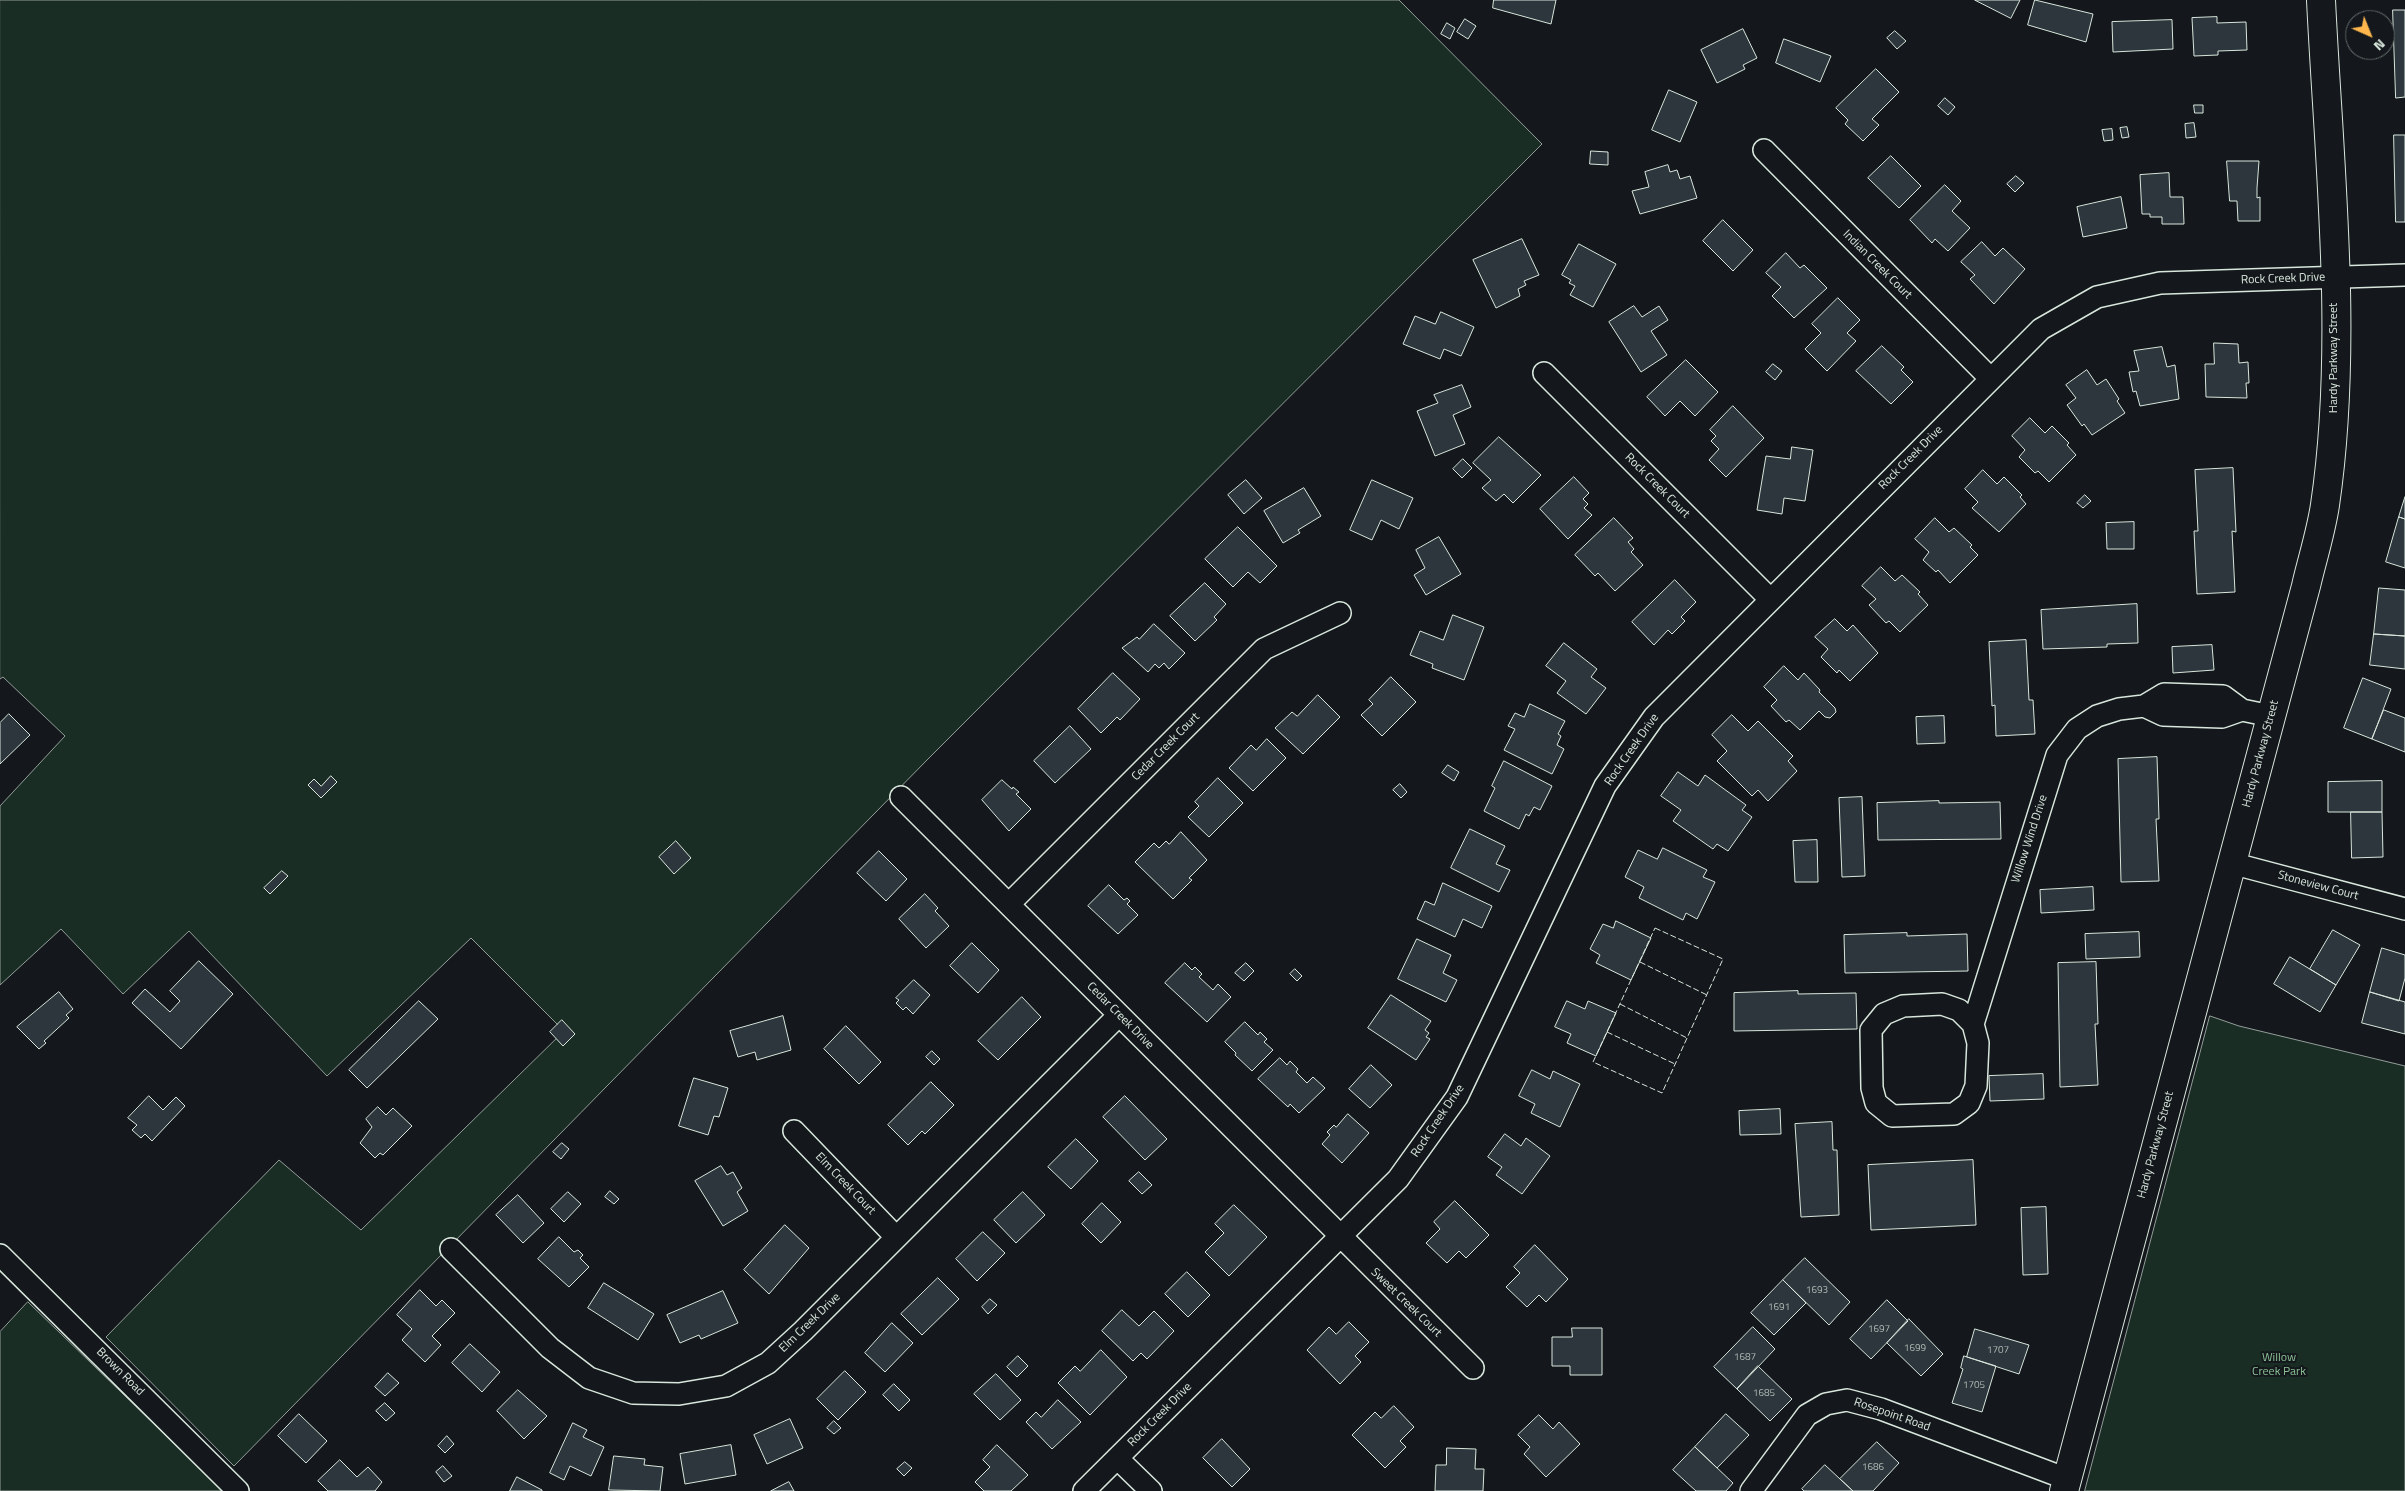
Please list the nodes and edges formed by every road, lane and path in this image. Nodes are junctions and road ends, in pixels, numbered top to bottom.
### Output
1 (2321, 0) edge
2 (1764, 150) dead end
3 (2405, 275) edge
4 (2335, 278) junction
5 (1544, 373) dead end
6 (1991, 379) junction
7 (1770, 599) junction
8 (1340, 613) dead end
9 (2271, 716) junction
10 (901, 797) dead end
11 (2232, 863) junction
12 (1009, 904) junction
13 (2405, 909) edge
14 (1119, 1015) junction
15 (1973, 1024) junction
16 (794, 1131) dead end
17 (896, 1237) junction
18 (1339, 1237) junction
19 (451, 1249) dead end
20 (0, 1255) edge
21 (1473, 1368) dead end
22 (1117, 1458) junction
23 (2065, 1485) edge
24 (238, 1491) edge
25 (1084, 1491) edge
26 (1151, 1491) edge
27 (1750, 1491) edge

1 - 4 main road, Hardy Parkway Street
2 - 6 street, Indian Creek Court
3 - 4 street, Rock Creek Drive
4 - 6 street, Rock Creek Drive
4 - 9 main road, Hardy Parkway Street
5 - 7 street, Rock Creek Court
6 - 7 street, Rock Creek Drive
7 - 18 street, Rock Creek Drive
8 - 12 street, Cedar Creek Court
9 - 11 main road, Hardy Parkway Street
9 - 15 street, Willow Wind Drive
10 - 12 street, Cedar Creek Drive
11 - 13 street, Stoneview Court
11 - 23 main road, Hardy Parkway Street
12 - 14 street, Cedar Creek Drive
14 - 17 street, Elm Creek Drive
14 - 18 street, Cedar Creek Drive
15 - 15 street, Willow Wind Drive
16 - 17 street, Elm Creek Court
17 - 19 street, Elm Creek Drive
18 - 21 street, Sweet Creek Court
18 - 22 street, Rock Creek Drive
20 - 24 street, Brown Road
22 - 25 street, Rock Creek Drive
22 - 26 street
23 - 27 street, Rosepoint Road

